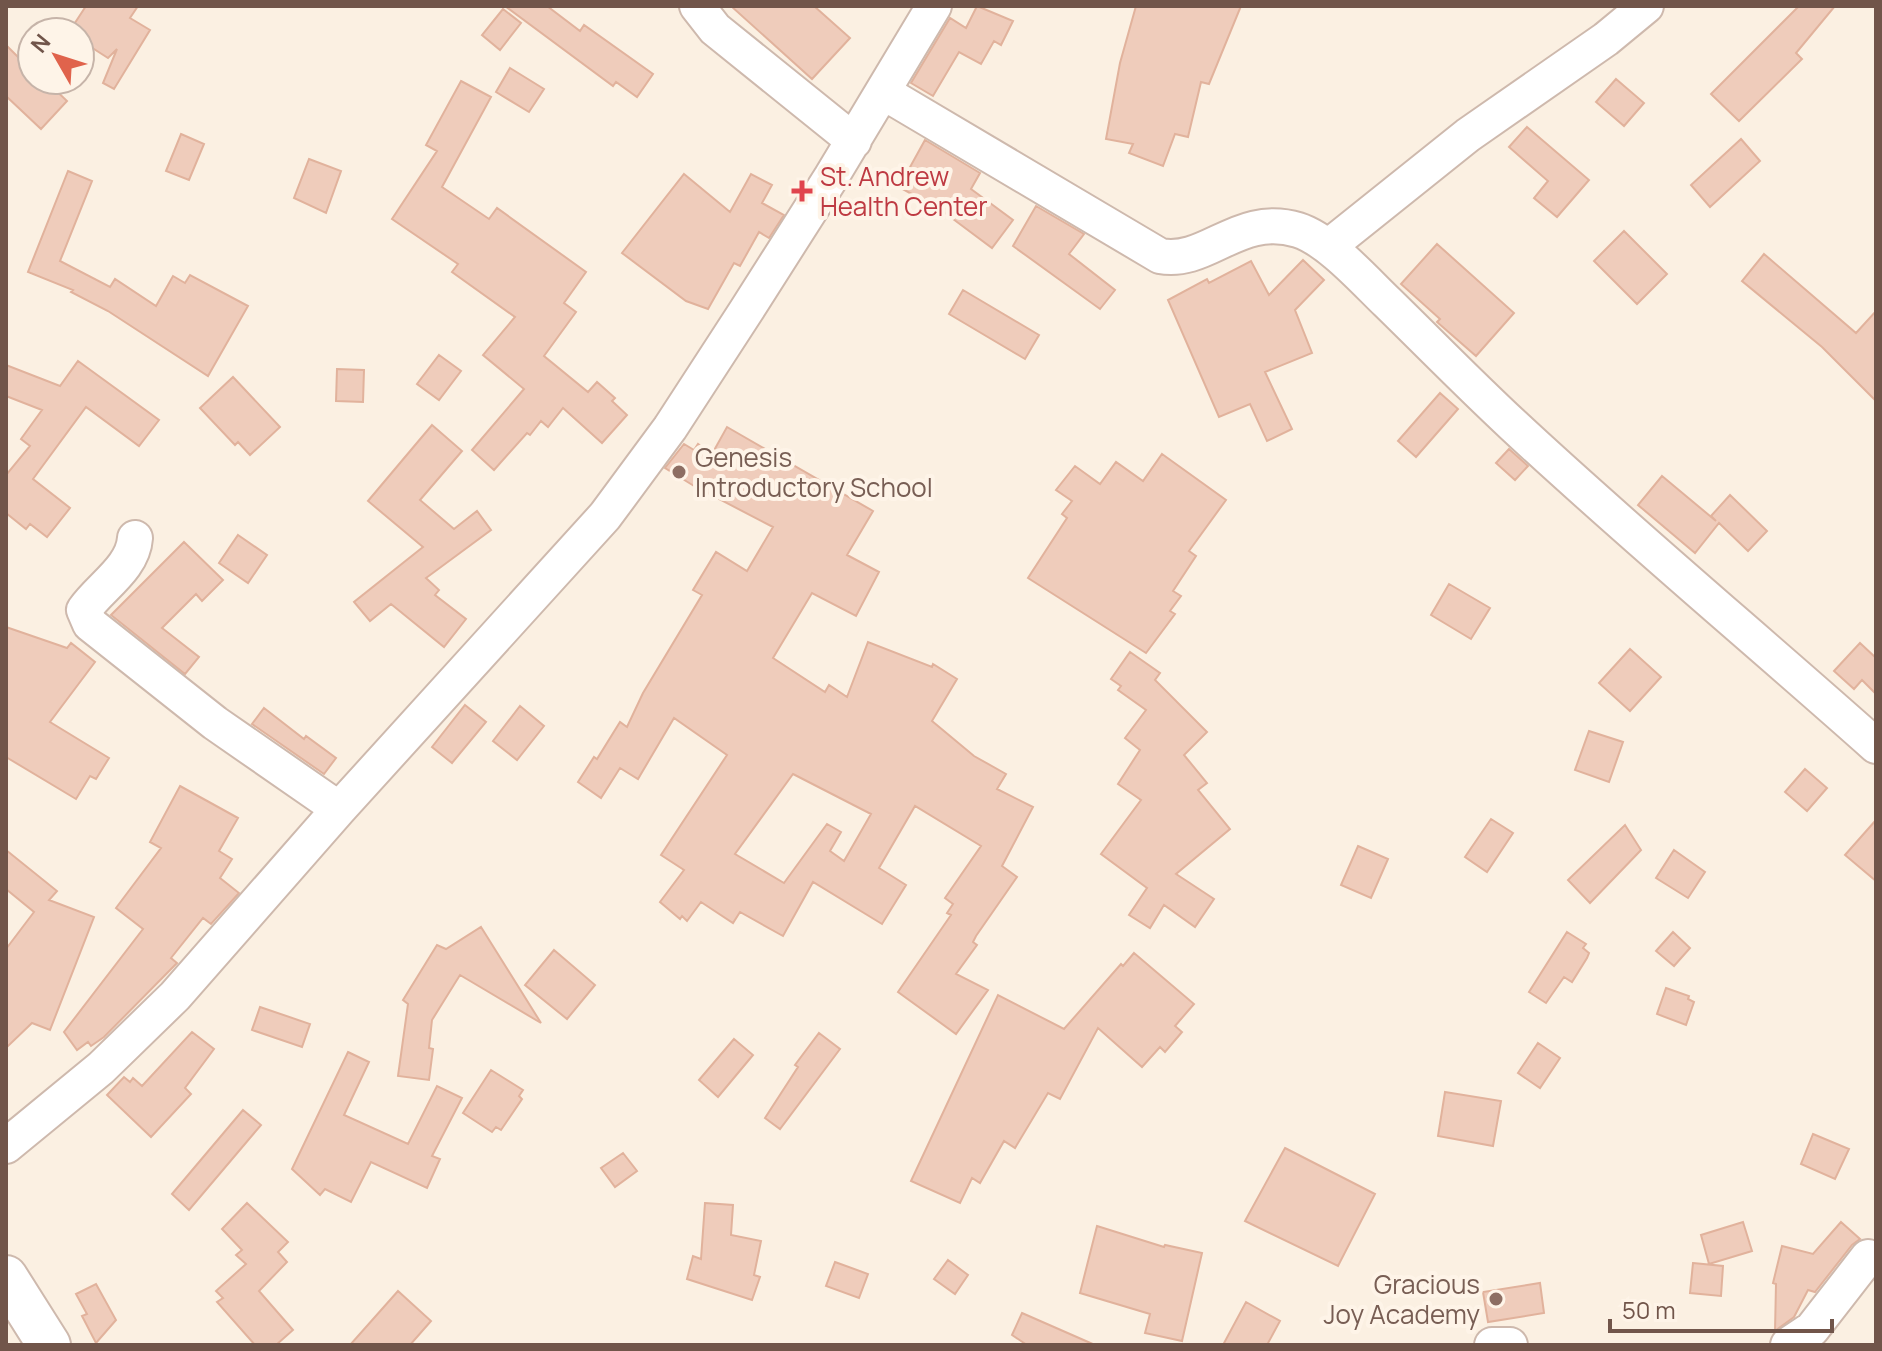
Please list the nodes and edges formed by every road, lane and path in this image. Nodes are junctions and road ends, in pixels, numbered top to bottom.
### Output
1 (697, 6) edge
2 (934, 6) edge
3 (1646, 6) edge
4 (883, 92) junction
5 (854, 141) junction
6 (1328, 247) junction
7 (135, 538) dead end
8 (1876, 746) edge
9 (339, 809) junction
10 (6, 1146) edge
11 (1868, 1257) dead end
12 (6, 1277) edge
13 (49, 1345) edge
14 (1492, 1345) edge
15 (1510, 1345) edge
16 (1788, 1345) edge

1 - 5 street
2 - 4 street
3 - 6 street
4 - 5 street
4 - 6 street
5 - 9 street
6 - 8 street
7 - 9 street
9 - 10 street
11 - 16 street
12 - 13 street
14 - 15 street

